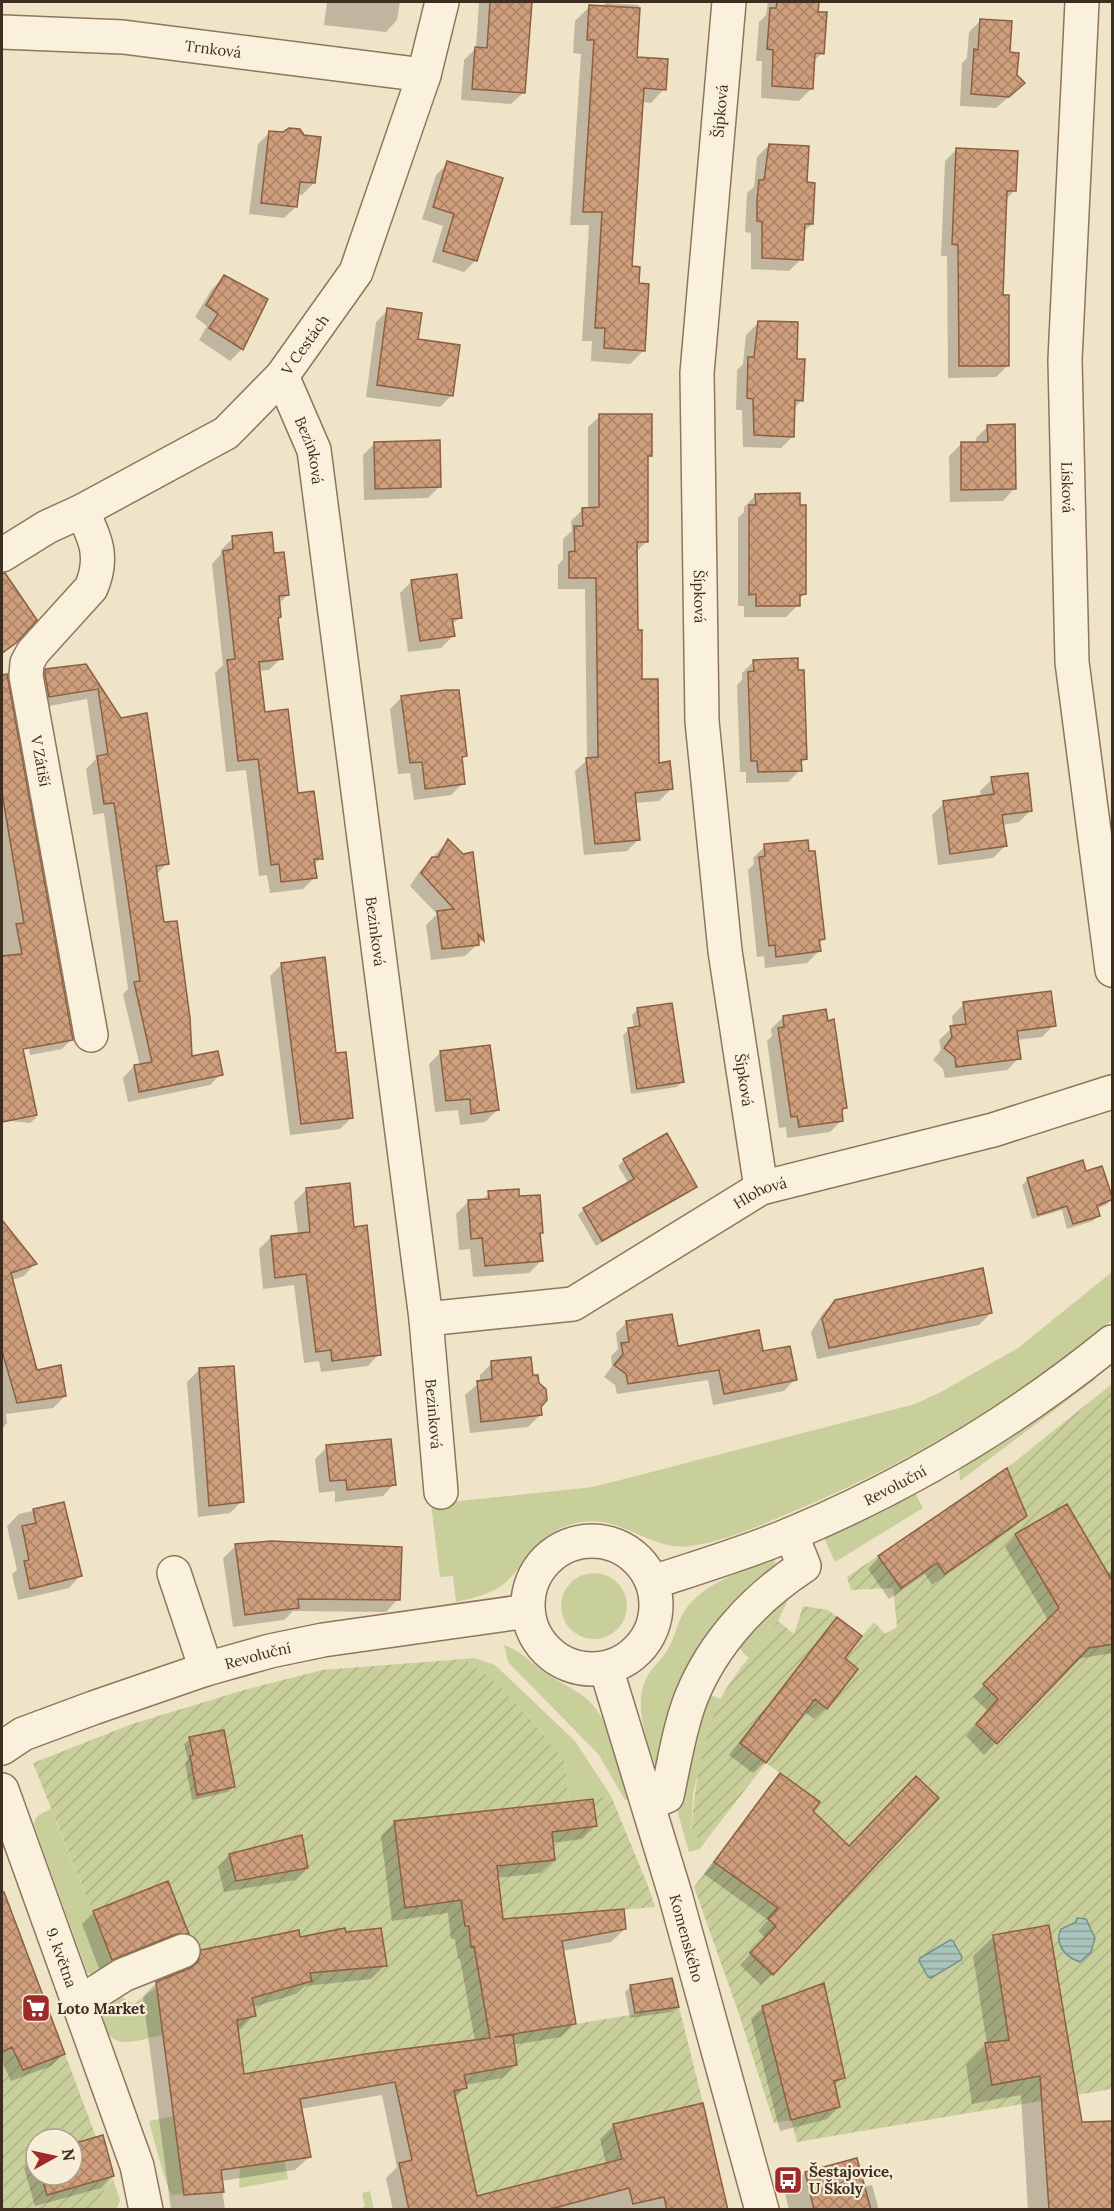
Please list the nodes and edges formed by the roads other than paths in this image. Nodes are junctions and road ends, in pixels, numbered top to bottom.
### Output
1 (442, 2) edge
2 (729, 2) edge
3 (1082, 2) edge
4 (2, 32) edge
5 (424, 75) junction
6 (282, 376) junction
7 (82, 511) junction
8 (2, 555) edge
9 (1113, 970) edge
10 (91, 1035) dead end
11 (1113, 1092) edge
12 (761, 1188) junction
13 (426, 1319) junction
14 (1106, 1352) edge
15 (441, 1492) dead end
16 (791, 1534) junction
17 (174, 1573) dead end
18 (653, 1582) junction
19 (528, 1611) junction
20 (606, 1668) junction
21 (206, 1669) junction
22 (2, 1748) edge
23 (2, 1790) edge
24 (662, 1798) dead end
25 (183, 1951) dead end
26 (79, 2003) junction
27 (144, 2205) edge
28 (762, 2210) edge

1 - 5 street, V Cestách
2 - 12 street, Šípková
3 - 9 street, Lísková
4 - 5 street, Trnková
5 - 6 street, V Cestách
6 - 7 street, V Cestách
6 - 13 street, Bezinková
7 - 8 street, V Cestách
7 - 10 street, V Zátiší
11 - 12 street, Hlohová
12 - 13 street, Hlohová
13 - 15 street, Bezinková
14 - 16 street, Revoluční
16 - 18 street, Revoluční
16 - 24 street
17 - 21 street
18 - 19 street
18 - 20 street
19 - 20 street
19 - 21 street, Revoluční
20 - 28 street, Komenského
21 - 22 street, Revoluční
23 - 26 street, 9. května
25 - 26 street
26 - 27 street, 9. května

